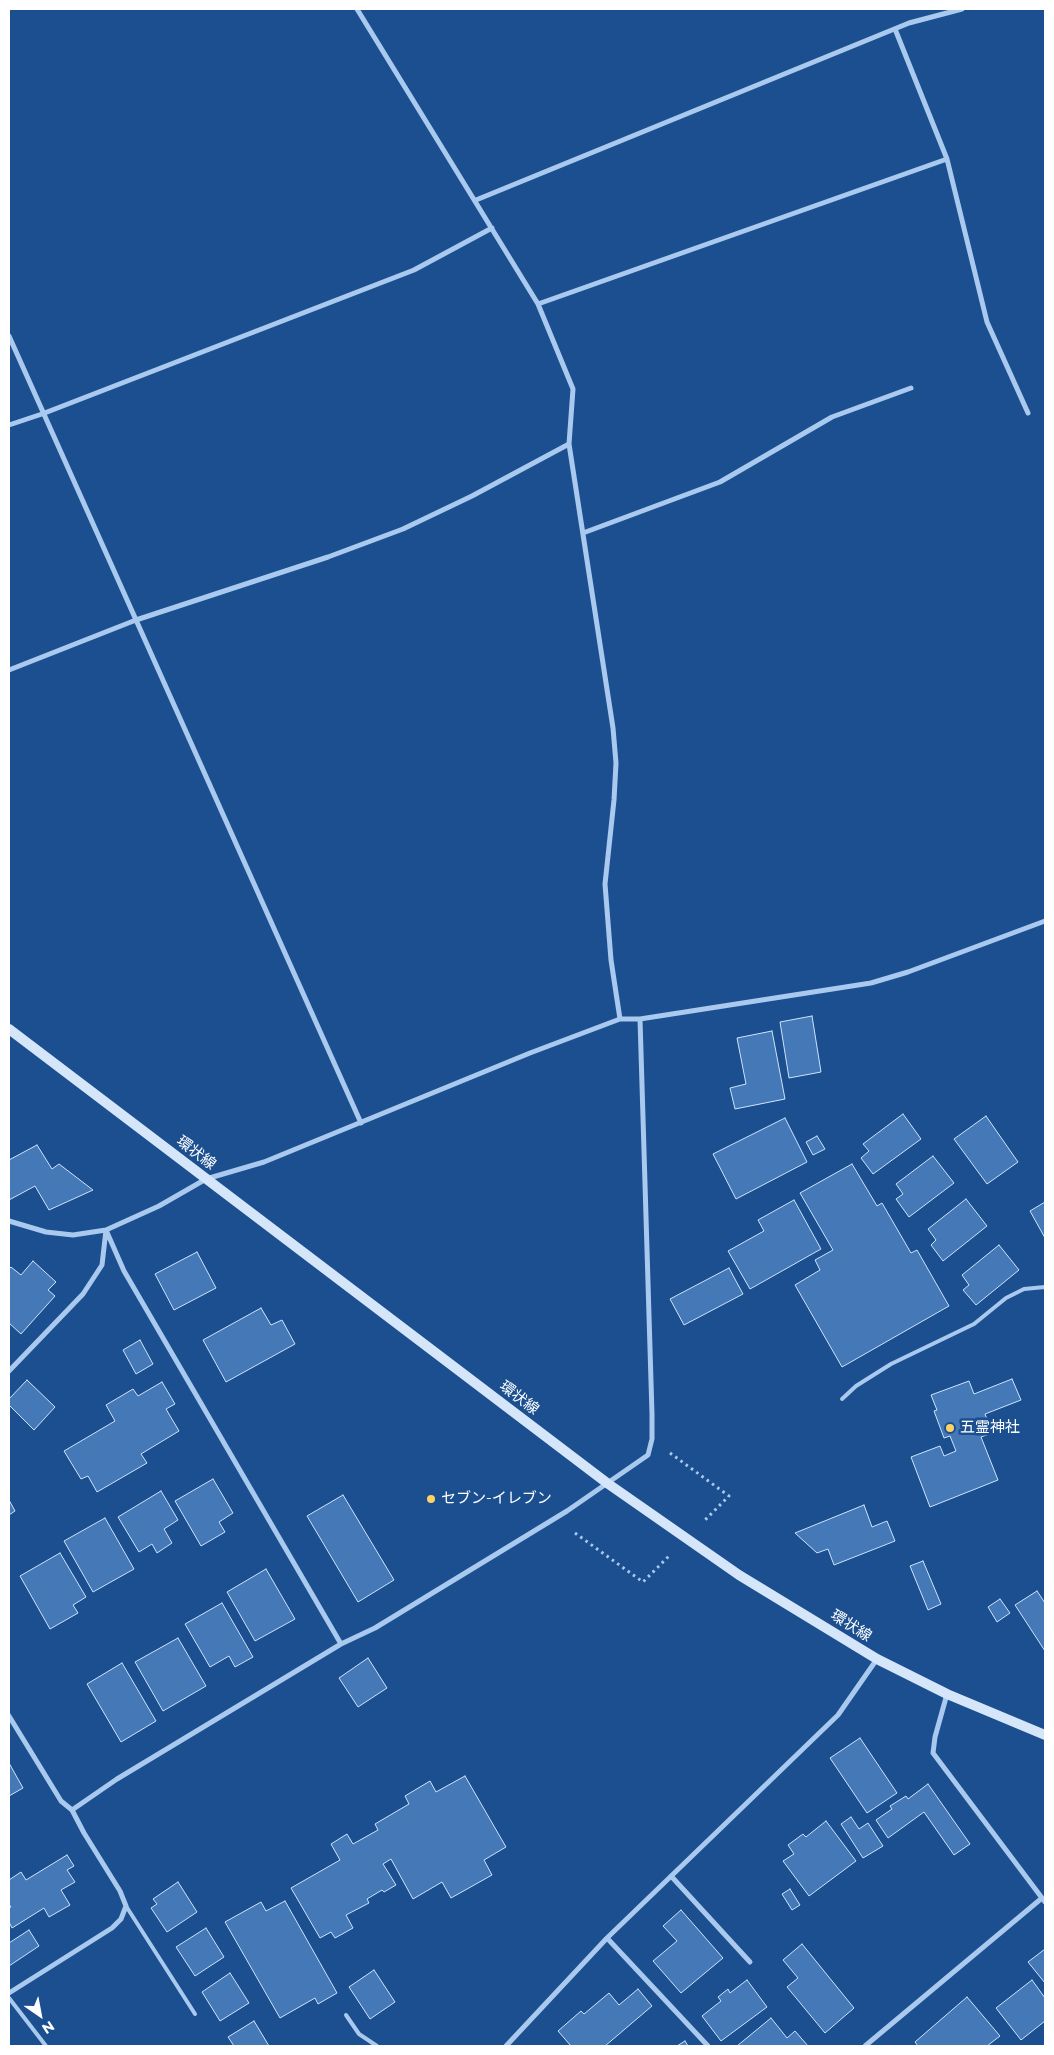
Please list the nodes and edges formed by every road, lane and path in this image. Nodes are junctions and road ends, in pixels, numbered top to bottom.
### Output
1 (357, 9) edge
2 (962, 9) edge
3 (894, 29) junction
4 (947, 159) junction
5 (476, 200) junction
6 (492, 228) junction
7 (538, 304) junction
8 (9, 336) edge
9 (911, 388) dead end
10 (1028, 413) dead end
11 (42, 414) junction
12 (9, 425) edge
13 (570, 444) junction
14 (583, 533) junction
15 (136, 620) junction
16 (9, 670) edge
17 (1045, 921) edge
18 (620, 1019) junction
19 (640, 1019) junction
20 (9, 1028) edge
21 (361, 1123) junction
22 (206, 1179) junction
23 (9, 1221) edge
24 (106, 1230) junction
25 (1045, 1287) edge
26 (9, 1371) edge
27 (842, 1399) dead end
28 (669, 1452) dead end
29 (607, 1483) junction
30 (729, 1496) dead end
31 (578, 1536) dead end
32 (643, 1582) dead end
33 (341, 1644) junction
34 (877, 1659) junction
35 (947, 1694) junction
36 (9, 1716) edge
37 (1045, 1735) edge
38 (72, 1810) junction
39 (672, 1876) junction
40 (1044, 1900) edge
41 (126, 1906) junction
42 (607, 1938) junction
43 (750, 1962) dead end
44 (9, 1993) edge
45 (9, 1998) edge
46 (195, 2014) dead end
47 (346, 2015) dead end
48 (46, 2046) edge
49 (376, 2046) edge
50 (506, 2046) edge
51 (708, 2046) edge
52 (865, 2046) edge

1 - 5 street
2 - 3 street
3 - 4 street
3 - 5 street
4 - 7 street
4 - 10 street
5 - 6 street
6 - 7 street
6 - 11 street
7 - 13 street
8 - 11 street
9 - 14 street
11 - 12 street
11 - 15 street
13 - 14 street
13 - 15 street
14 - 18 street
15 - 16 street
15 - 21 street
17 - 19 street
18 - 19 street
18 - 21 street
19 - 29 street
20 - 22 street, 環状線
21 - 22 street
22 - 24 street
22 - 29 street, 環状線
23 - 24 street
24 - 26 street
24 - 33 street
25 - 27 lane
28 - 30 path
29 - 33 street
29 - 34 street, 環状線
31 - 32 path
33 - 38 street
34 - 35 street, 環状線
34 - 39 street
35 - 37 street, 環状線
35 - 40 street
36 - 38 street
38 - 41 street
39 - 42 street
39 - 43 street
40 - 52 street
41 - 44 street
41 - 46 lane
42 - 50 street
42 - 51 street
45 - 48 lane
47 - 49 lane

